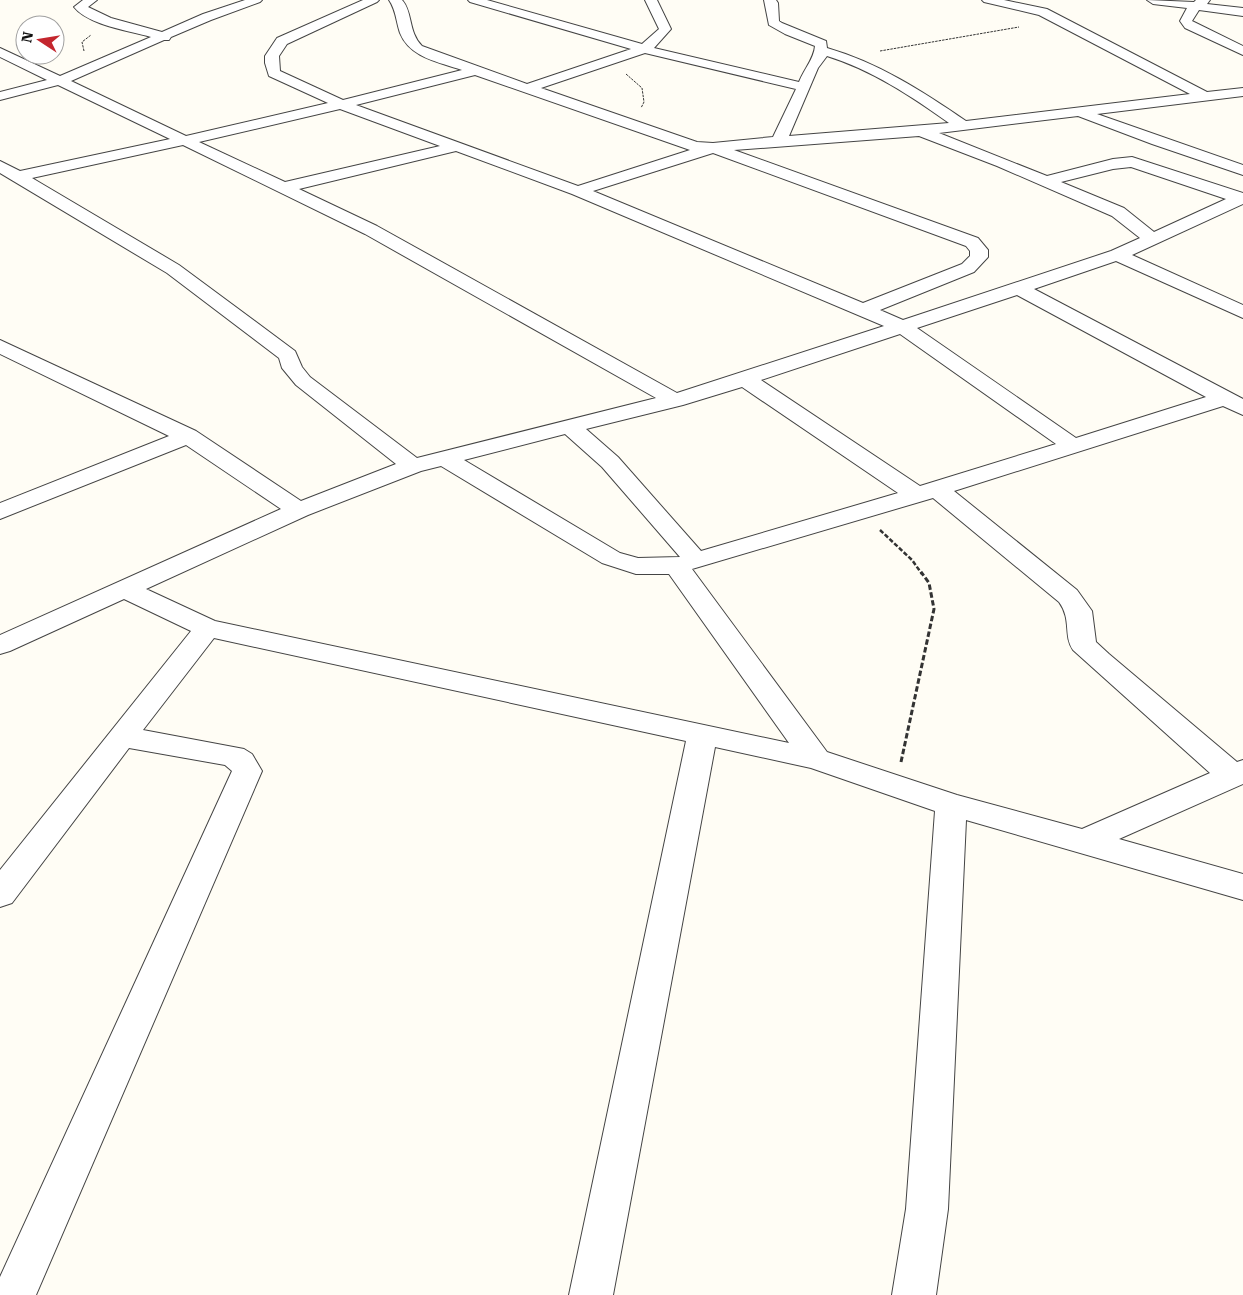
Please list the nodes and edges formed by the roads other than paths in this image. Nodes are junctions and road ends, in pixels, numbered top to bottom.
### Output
1 (91, 0) edge
2 (256, 0) edge
3 (374, 0) edge
4 (395, 0) edge
5 (474, 0) edge
6 (650, 0) edge
7 (770, 0) edge
8 (988, 0) edge
9 (1153, 0) edge
10 (1200, 3) edge
11 (1243, 12) edge
12 (165, 36) junction
13 (644, 49) junction
14 (822, 50) junction
15 (1243, 51) edge
16 (0, 52) edge
17 (479, 70) junction
18 (59, 81) junction
19 (804, 87) junction
20 (528, 88) junction
21 (1243, 92) edge
22 (0, 96) edge
23 (1206, 97) junction
24 (343, 105) junction
25 (1080, 112) junction
26 (963, 126) junction
27 (921, 131) junction
28 (186, 141) junction
29 (779, 141) junction
30 (455, 147) junction
31 (713, 148) junction
32 (1243, 170) edge
33 (8, 172) edge
34 (1046, 181) junction
35 (282, 188) junction
36 (578, 191) junction
37 (1242, 199) edge
38 (1153, 239) junction
39 (1117, 255) junction
40 (1020, 289) junction
41 (864, 310) junction
42 (1243, 312) edge
43 (902, 327) junction
44 (0, 346) edge
45 (745, 380) junction
46 (675, 400) junction
47 (1234, 403) edge
48 (570, 428) junction
49 (188, 436) junction
50 (1072, 445) junction
51 (444, 458) junction
52 (413, 466) junction
53 (926, 492) junction
54 (299, 510) junction
55 (0, 512) edge
56 (686, 564) junction
57 (125, 589) junction
58 (207, 628) junction
59 (0, 644) edge
60 (702, 736) junction
61 (122, 737) junction
62 (816, 760) junction
63 (1238, 773) edge
64 (951, 805) junction
65 (1084, 841) junction
66 (1243, 888) edge
67 (0, 894) edge
68 (14, 1295) edge
69 (591, 1295) edge
70 (914, 1295) edge

1 - 12 street
2 - 12 street
3 - 24 street
4 - 17 street
5 - 13 street
6 - 13 street
7 - 14 street
8 - 23 street
9 - 10 street
10 - 11 street
10 - 15 street
12 - 18 street
13 - 19 street
13 - 20 street
14 - 19 street
14 - 26 street
16 - 18 street
17 - 20 street
17 - 24 street
18 - 22 street
18 - 28 street
19 - 29 street
20 - 31 street
21 - 23 street
23 - 25 street
24 - 28 street
24 - 30 street
25 - 26 street
25 - 32 street
26 - 27 street
27 - 29 street
27 - 34 street
28 - 33 street
28 - 35 street
29 - 31 street
30 - 35 street
30 - 36 street
31 - 36 street
31 - 41 street
33 - 52 street
34 - 37 street
34 - 38 street
35 - 46 street
36 - 41 street
37 - 38 street
38 - 39 street
39 - 40 street
39 - 42 street
40 - 43 street
40 - 47 street
41 - 43 street
43 - 45 street
43 - 50 street
44 - 49 street
45 - 46 street
45 - 53 street
46 - 48 street
47 - 50 street
48 - 51 street
48 - 56 street
49 - 54 street
49 - 55 street
50 - 53 street
51 - 52 street
51 - 56 street
52 - 54 street
53 - 56 street
53 - 63 street
54 - 57 street
56 - 62 street
57 - 58 street
57 - 59 street
58 - 60 street
58 - 61 street
60 - 62 street
60 - 69 street
61 - 67 street
61 - 68 street
62 - 64 street
63 - 65 street
64 - 65 street
64 - 70 street
65 - 66 street

